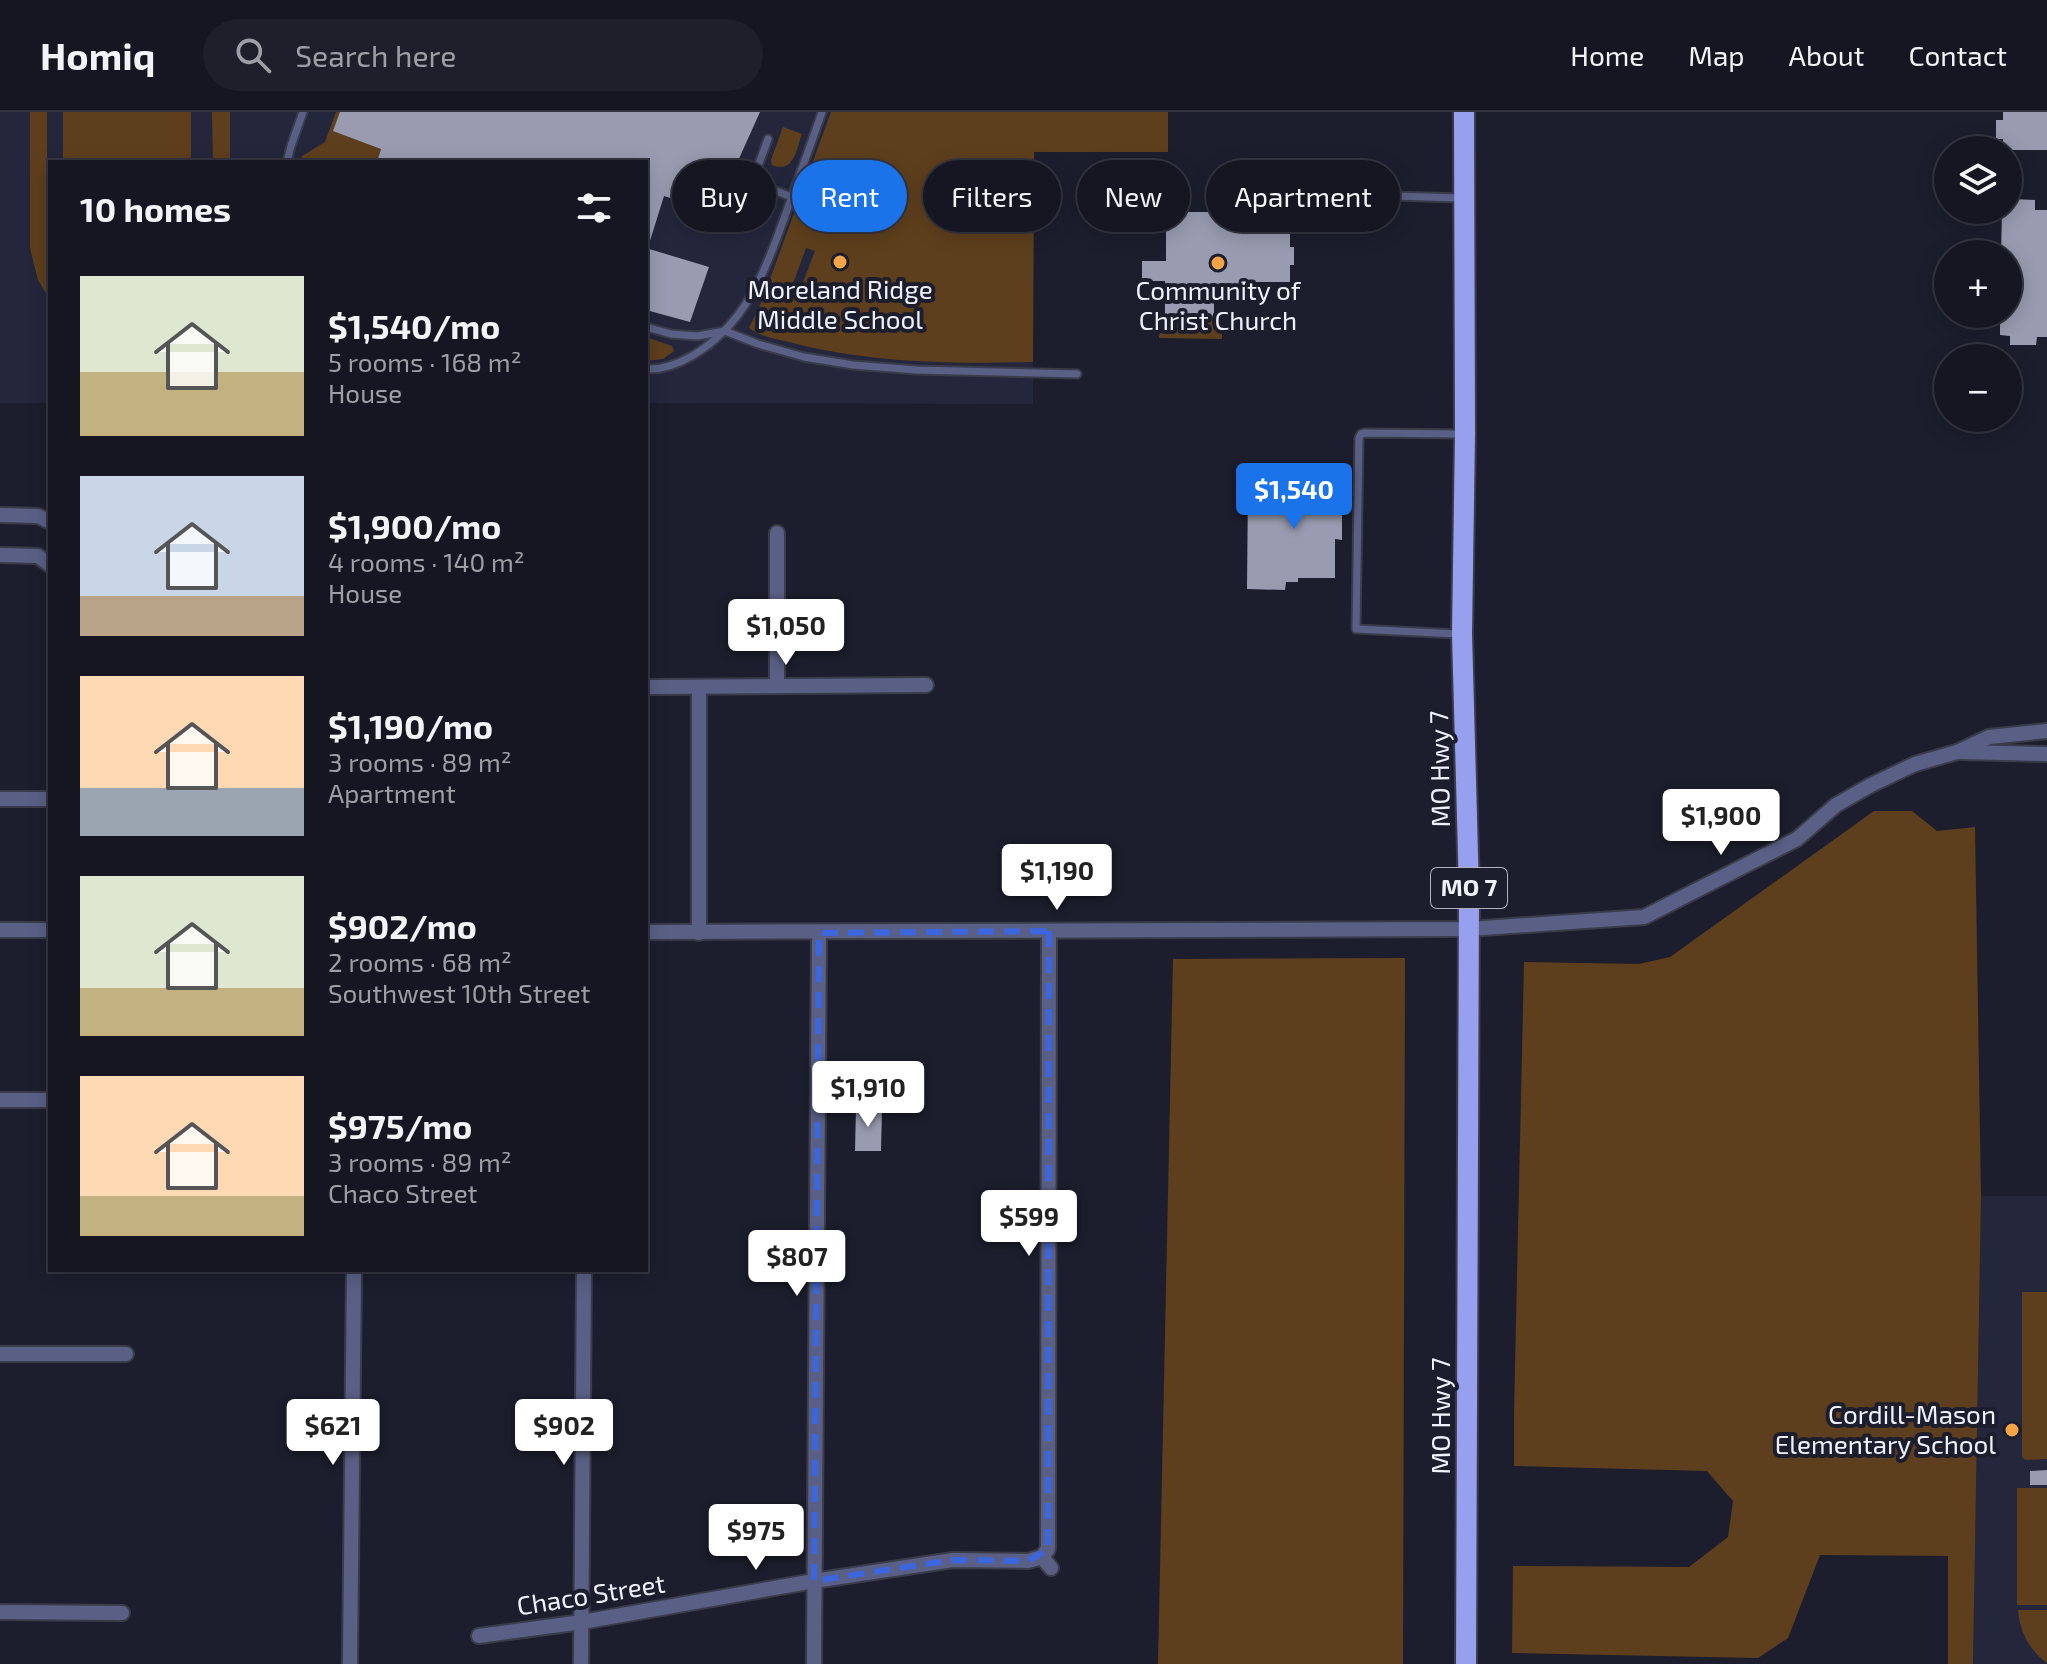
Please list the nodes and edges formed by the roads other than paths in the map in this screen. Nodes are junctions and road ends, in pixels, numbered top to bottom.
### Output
1 (303, 112) edge
2 (822, 112) edge
3 (1464, 112) edge
4 (768, 139) dead end
5 (288, 160) edge
6 (760, 160) edge
7 (805, 160) edge
8 (776, 191) edge
9 (1400, 196) edge
10 (792, 197) joint
11 (1465, 198) junction
12 (648, 328) edge
13 (725, 331) junction
14 (648, 369) edge
15 (1077, 374) dead end
16 (1465, 434) junction
17 (0, 515) edge
18 (48, 521) edge
19 (777, 533) dead end
20 (0, 555) edge
21 (48, 564) edge
22 (1462, 634) junction
23 (926, 685) dead end
24 (777, 686) junction
25 (648, 687) edge
26 (699, 687) junction
27 (2047, 731) edge
28 (1957, 752) junction
29 (2047, 754) edge
30 (0, 799) edge
31 (48, 799) edge
32 (1469, 929) junction
33 (0, 930) edge
34 (48, 930) edge
35 (1049, 931) junction
36 (648, 932) edge
37 (699, 933) junction
38 (819, 933) junction
39 (0, 1100) edge
40 (48, 1100) edge
41 (354, 1272) edge
42 (584, 1272) edge
43 (0, 1354) edge
44 (126, 1354) dead end
45 (814, 1581) junction
46 (0, 1612) edge
47 (122, 1613) dead end
48 (582, 1622) junction
49 (479, 1636) dead end
50 (350, 1664) edge
51 (581, 1664) edge
52 (814, 1664) edge
53 (1466, 1664) edge

1 - 5 lane
2 - 7 lane
3 - 11 main road, MO Hwy 7 / MO 7
4 - 6 lane
8 - 10 lane
9 - 11 lane
10 - 13 lane
11 - 16 main road, MO Hwy 7 / MO 7
12 - 13 lane
13 - 14 lane
13 - 15 lane
16 - 22 main road, MO Hwy 7 / MO 7
16 - 22 lane
17 - 18 street
19 - 24 street
20 - 21 street
22 - 32 main road, MO Hwy 7 / MO 7
23 - 24 street
24 - 26 street
25 - 26 street
26 - 37 street
27 - 28 street
28 - 29 street
28 - 32 street
30 - 31 street
32 - 35 street
32 - 53 main road, MO Hwy 7 / MO 7
33 - 34 street
35 - 38 street
35 - 45 street, Chaco Street
36 - 37 street
37 - 38 street
38 - 45 street
39 - 40 street
41 - 50 street
42 - 48 street
43 - 44 street
45 - 48 street, Chaco Street
45 - 52 street
46 - 47 street
48 - 49 street, Chaco Street
48 - 51 street

